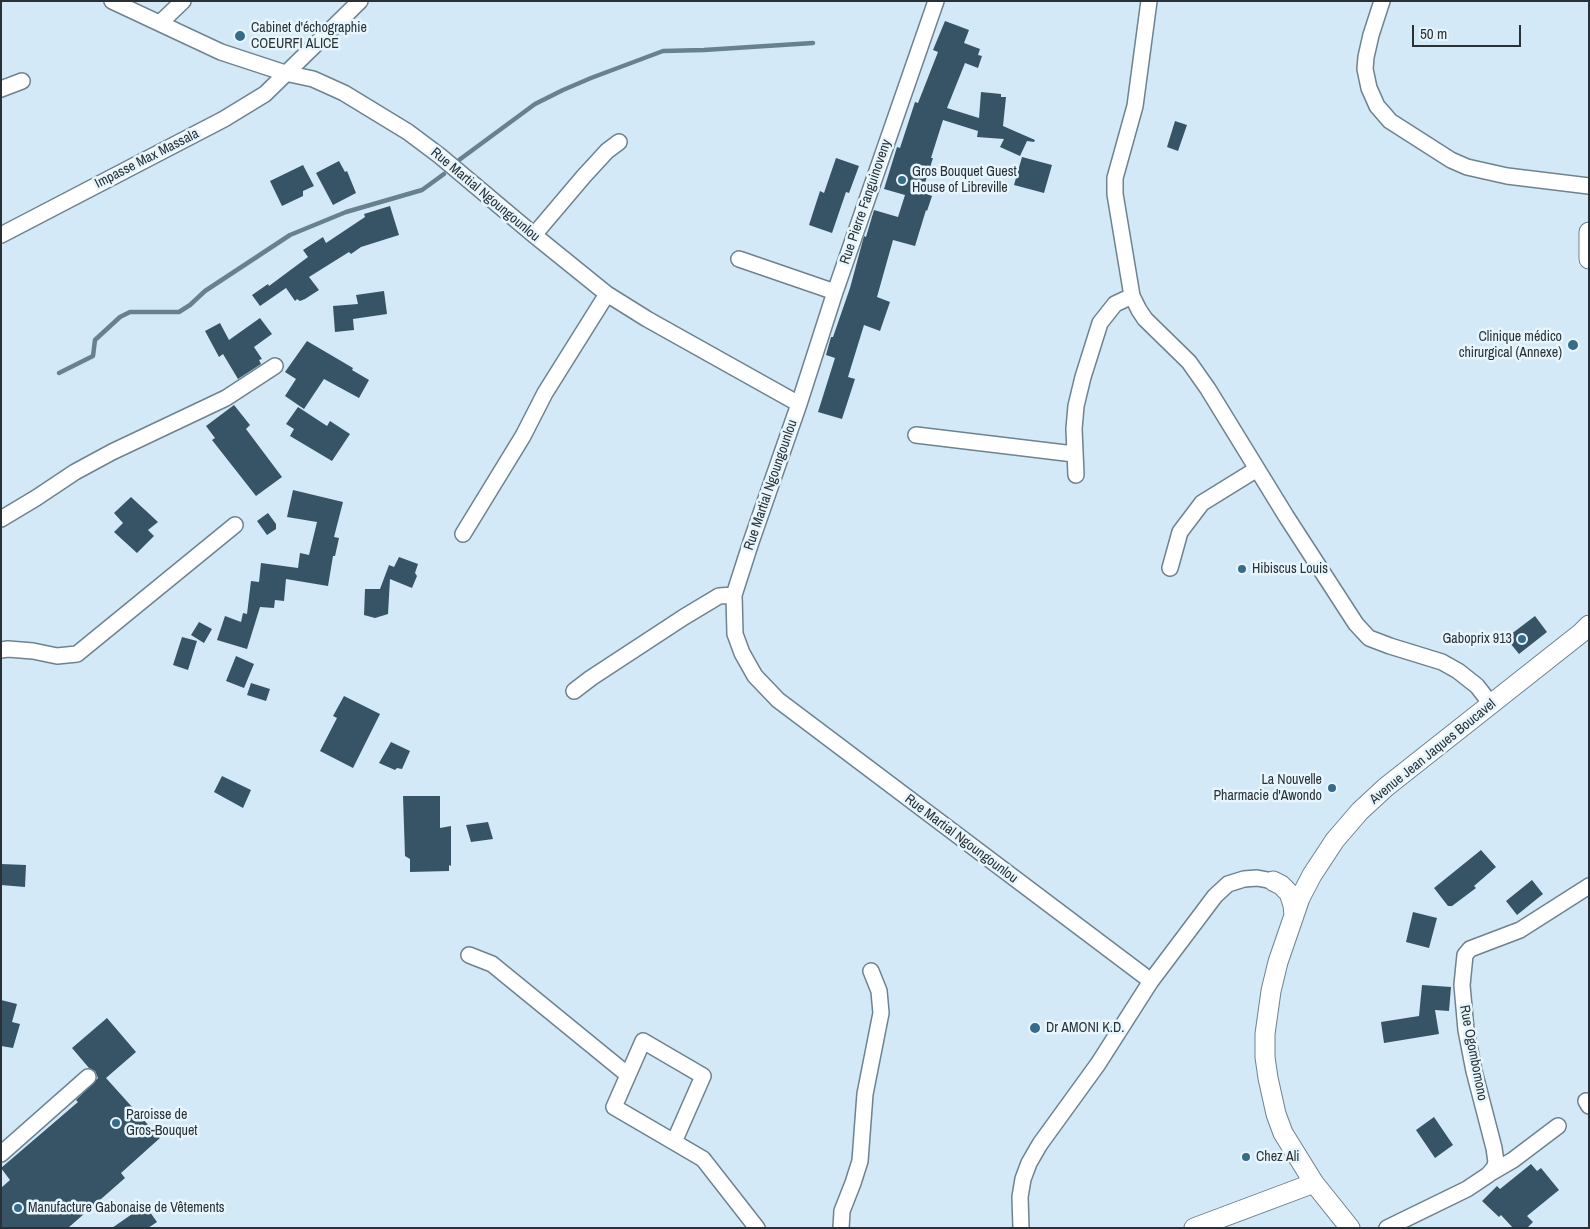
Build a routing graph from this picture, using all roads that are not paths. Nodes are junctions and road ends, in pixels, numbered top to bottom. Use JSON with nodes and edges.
{"nodes":[{"id":1,"x":112,"y":1,"type":"edge"},
{"id":2,"x":182,"y":1,"type":"edge"},
{"id":3,"x":360,"y":1,"type":"edge"},
{"id":4,"x":936,"y":1,"type":"edge"},
{"id":5,"x":1149,"y":1,"type":"edge"},
{"id":6,"x":1382,"y":1,"type":"edge"},
{"id":7,"x":160,"y":23,"type":"junction"},
{"id":8,"x":285,"y":73,"type":"junction"},
{"id":9,"x":22,"y":81,"type":"dead end"},
{"id":10,"x":1,"y":89,"type":"edge"},
{"id":11,"x":620,"y":142,"type":"dead end"},
{"id":12,"x":1589,"y":186,"type":"edge"},
{"id":13,"x":1589,"y":232,"type":"edge"},
{"id":14,"x":1,"y":234,"type":"edge"},
{"id":15,"x":534,"y":235,"type":"junction"},
{"id":16,"x":1589,"y":258,"type":"edge"},
{"id":17,"x":739,"y":259,"type":"dead end"},
{"id":18,"x":835,"y":292,"type":"junction"},
{"id":19,"x":607,"y":294,"type":"junction"},
{"id":20,"x":1132,"y":296,"type":"junction"},
{"id":21,"x":275,"y":366,"type":"dead end"},
{"id":22,"x":799,"y":404,"type":"junction"},
{"id":23,"x":916,"y":435,"type":"dead end"},
{"id":24,"x":1074,"y":454,"type":"junction"},
{"id":25,"x":1257,"y":470,"type":"junction"},
{"id":26,"x":1076,"y":475,"type":"dead end"},
{"id":27,"x":1,"y":519,"type":"edge"},
{"id":28,"x":235,"y":525,"type":"dead end"},
{"id":29,"x":463,"y":534,"type":"dead end"},
{"id":30,"x":1170,"y":568,"type":"dead end"},
{"id":31,"x":734,"y":595,"type":"junction"},
{"id":32,"x":1589,"y":625,"type":"edge"},
{"id":33,"x":1,"y":650,"type":"edge"},
{"id":34,"x":574,"y":691,"type":"dead end"},
{"id":35,"x":1491,"y":704,"type":"junction"},
{"id":36,"x":1312,"y":875,"type":"junction"},
{"id":37,"x":1273,"y":881,"type":"junction"},
{"id":38,"x":1589,"y":886,"type":"edge"},
{"id":39,"x":1294,"y":916,"type":"junction"},
{"id":40,"x":469,"y":955,"type":"dead end"},
{"id":41,"x":871,"y":971,"type":"dead end"},
{"id":42,"x":1151,"y":981,"type":"junction"},
{"id":43,"x":628,"y":1075,"type":"junction"},
{"id":44,"x":88,"y":1077,"type":"dead end"},
{"id":45,"x":1558,"y":1126,"type":"dead end"},
{"id":46,"x":674,"y":1142,"type":"junction"},
{"id":47,"x":1,"y":1154,"type":"edge"},
{"id":48,"x":1488,"y":1175,"type":"junction"},
{"id":49,"x":1314,"y":1183,"type":"junction"},
{"id":50,"x":757,"y":1228,"type":"edge"},
{"id":51,"x":841,"y":1228,"type":"edge"},
{"id":52,"x":1020,"y":1228,"type":"edge"},
{"id":53,"x":1194,"y":1228,"type":"edge"},
{"id":54,"x":1350,"y":1228,"type":"edge"},
{"id":55,"x":1387,"y":1228,"type":"edge"}],
"edges":[{"from":1,"to":7,"type":"street","name":"Rue Martial Ngoungounlou"},
{"from":2,"to":7,"type":"street"},
{"from":3,"to":8,"type":"street","name":"Impasse Max Massala"},
{"from":4,"to":18,"type":"street","name":"Rue Pierre Fanguinoveny"},
{"from":5,"to":20,"type":"street"},
{"from":6,"to":12,"type":"street"},
{"from":7,"to":8,"type":"street","name":"Rue Martial Ngoungounlou"},
{"from":8,"to":14,"type":"street","name":"Impasse Max Massala"},
{"from":8,"to":15,"type":"street","name":"Rue Martial Ngoungounlou"},
{"from":9,"to":10,"type":"street"},
{"from":11,"to":15,"type":"street"},
{"from":13,"to":16,"type":"main road"},
{"from":15,"to":19,"type":"street","name":"Rue Martial Ngoungounlou"},
{"from":17,"to":18,"type":"street"},
{"from":18,"to":22,"type":"street","name":"Rue Pierre Fanguinoveny"},
{"from":19,"to":22,"type":"street","name":"Rue Martial Ngoungounlou"},
{"from":19,"to":29,"type":"street"},
{"from":20,"to":24,"type":"street"},
{"from":20,"to":25,"type":"street"},
{"from":21,"to":27,"type":"street"},
{"from":22,"to":31,"type":"street","name":"Rue Martial Ngoungounlou"},
{"from":23,"to":24,"type":"street"},
{"from":24,"to":26,"type":"street"},
{"from":25,"to":30,"type":"street"},
{"from":25,"to":35,"type":"street"},
{"from":28,"to":33,"type":"street"},
{"from":31,"to":34,"type":"street"},
{"from":31,"to":42,"type":"street","name":"Rue Martial Ngoungounlou"},
{"from":32,"to":35,"type":"main road","name":"Avenue Jean Jaques Boucavel"},
{"from":35,"to":36,"type":"main road","name":"Avenue Jean Jaques Boucavel"},
{"from":36,"to":37,"type":"main road"},
{"from":36,"to":39,"type":"main road","name":"Avenue Jean Jaques Boucavel"},
{"from":37,"to":39,"type":"main road"},
{"from":37,"to":42,"type":"street"},
{"from":38,"to":48,"type":"street","name":"Rue Ogombomono"},
{"from":39,"to":49,"type":"main road","name":"Avenue Jean Jaques Boucavel"},
{"from":40,"to":43,"type":"street"},
{"from":41,"to":51,"type":"street"},
{"from":42,"to":52,"type":"street"},
{"from":43,"to":46,"type":"street"},
{"from":43,"to":46,"type":"street"},
{"from":44,"to":47,"type":"street"},
{"from":45,"to":48,"type":"street"},
{"from":46,"to":50,"type":"street"},
{"from":48,"to":55,"type":"street"},
{"from":49,"to":53,"type":"main road"},
{"from":49,"to":54,"type":"main road","name":"Avenue Jean Jaques Boucavel"}]}
